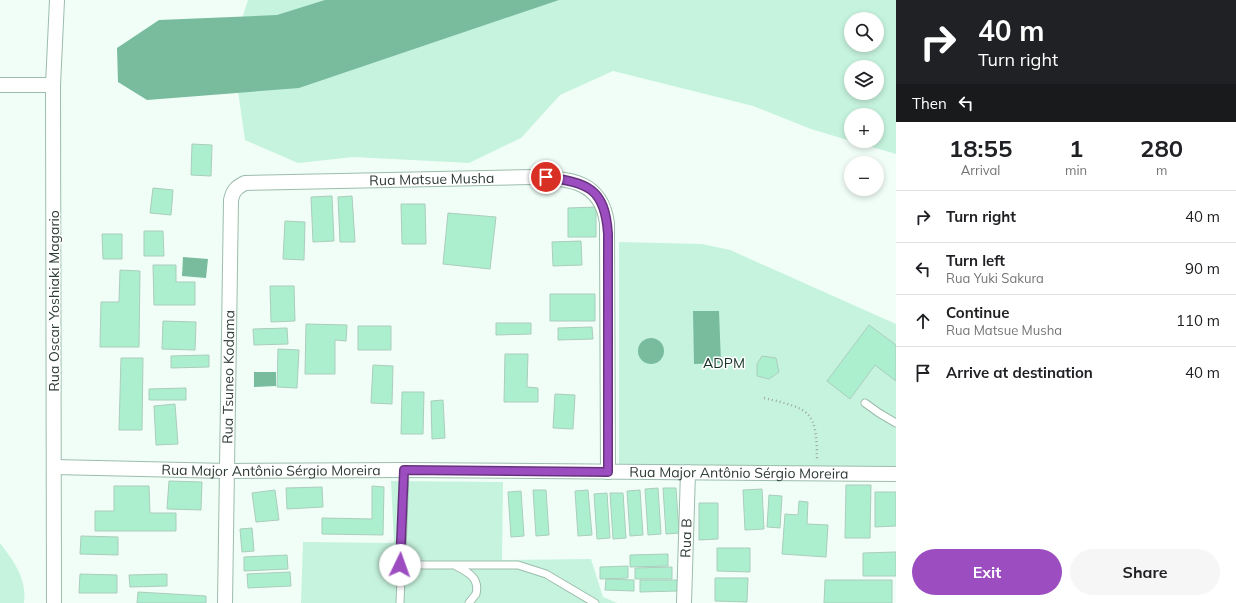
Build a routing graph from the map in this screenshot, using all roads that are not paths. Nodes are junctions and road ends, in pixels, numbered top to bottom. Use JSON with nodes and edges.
{"nodes":[{"id":1,"x":57,"y":0,"type":"edge"},
{"id":2,"x":0,"y":85,"type":"edge"},
{"id":3,"x":53,"y":85,"type":"junction"},
{"id":4,"x":231,"y":200,"type":"joint"},
{"id":5,"x":865,"y":403,"type":"dead end"},
{"id":6,"x":896,"y":423,"type":"edge"},
{"id":7,"x":54,"y":467,"type":"junction"},
{"id":8,"x":404,"y":470,"type":"junction"},
{"id":9,"x":228,"y":471,"type":"junction"},
{"id":10,"x":608,"y":472,"type":"junction"},
{"id":11,"x":688,"y":472,"type":"junction"},
{"id":12,"x":896,"y":474,"type":"edge"},
{"id":13,"x":400,"y":565,"type":"junction"},
{"id":14,"x":454,"y":565,"type":"junction"},
{"id":15,"x":54,"y":603,"type":"edge"},
{"id":16,"x":226,"y":603,"type":"edge"},
{"id":17,"x":400,"y":603,"type":"edge"},
{"id":18,"x":468,"y":603,"type":"edge"},
{"id":19,"x":594,"y":603,"type":"edge"},
{"id":20,"x":684,"y":603,"type":"edge"}],
"edges":[{"from":1,"to":3,"type":"street","name":"Rua Oscar Yoshiaki Magario"},
{"from":2,"to":3,"type":"street"},
{"from":3,"to":7,"type":"street","name":"Rua Oscar Yoshiaki Magario"},
{"from":4,"to":9,"type":"street","name":"Rua Tsuneo Kodama"},
{"from":4,"to":10,"type":"street","name":"Rua Matsue Musha"},
{"from":5,"to":6,"type":"lane"},
{"from":7,"to":9,"type":"street","name":"Rua Major Antônio Sérgio Moreira"},
{"from":7,"to":15,"type":"street","name":"Rua Oscar Yoshiaki Magario"},
{"from":8,"to":9,"type":"street","name":"Rua Major Antônio Sérgio Moreira"},
{"from":8,"to":10,"type":"street","name":"Rua Major Antônio Sérgio Moreira"},
{"from":8,"to":13,"type":"lane"},
{"from":9,"to":16,"type":"street","name":"Rua Tsuneo Kodama"},
{"from":10,"to":11,"type":"street","name":"Rua Major Antônio Sérgio Moreira"},
{"from":11,"to":12,"type":"street","name":"Rua Major Antônio Sérgio Moreira"},
{"from":11,"to":20,"type":"street","name":"Rua B"},
{"from":13,"to":14,"type":"lane"},
{"from":13,"to":17,"type":"lane"},
{"from":14,"to":18,"type":"lane"},
{"from":14,"to":19,"type":"lane"}]}
